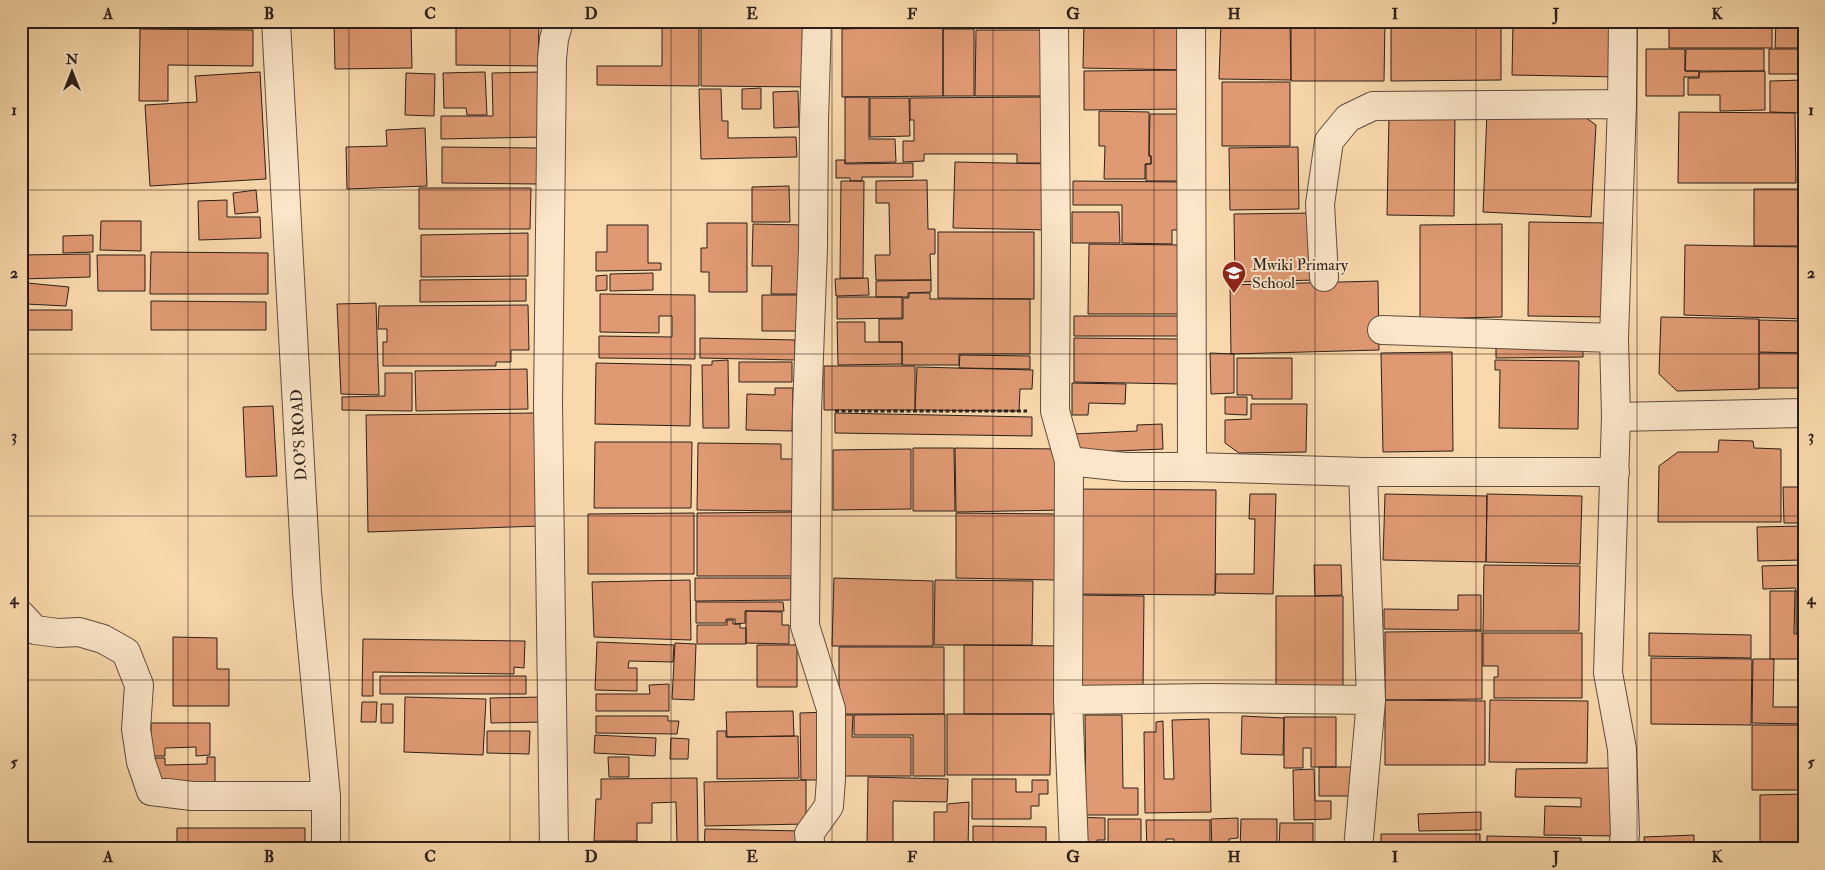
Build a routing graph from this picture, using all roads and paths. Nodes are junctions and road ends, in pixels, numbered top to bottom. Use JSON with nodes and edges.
{"nodes":[{"id":1,"x":276,"y":21,"type":"edge"},
{"id":2,"x":559,"y":21,"type":"edge"},
{"id":3,"x":818,"y":21,"type":"edge"},
{"id":4,"x":1054,"y":21,"type":"edge"},
{"id":5,"x":1191,"y":21,"type":"edge"},
{"id":6,"x":1623,"y":21,"type":"edge"},
{"id":7,"x":1622,"y":104,"type":"junction"},
{"id":8,"x":1324,"y":278,"type":"dead end"},
{"id":9,"x":1382,"y":330,"type":"dead end"},
{"id":10,"x":1614,"y":338,"type":"junction"},
{"id":11,"x":807,"y":411,"type":"junction"},
{"id":12,"x":1055,"y":411,"type":"junction"},
{"id":13,"x":1804,"y":413,"type":"edge"},
{"id":14,"x":1616,"y":417,"type":"junction"},
{"id":15,"x":1069,"y":461,"type":"junction"},
{"id":16,"x":1192,"y":467,"type":"junction"},
{"id":17,"x":1363,"y":472,"type":"junction"},
{"id":18,"x":1615,"y":472,"type":"junction"},
{"id":19,"x":21,"y":615,"type":"edge"},
{"id":20,"x":1068,"y":700,"type":"junction"},
{"id":21,"x":1371,"y":700,"type":"junction"},
{"id":22,"x":326,"y":796,"type":"junction"},
{"id":23,"x":326,"y":849,"type":"edge"},
{"id":24,"x":554,"y":849,"type":"edge"},
{"id":25,"x":811,"y":849,"type":"edge"},
{"id":26,"x":1074,"y":849,"type":"edge"},
{"id":27,"x":1358,"y":849,"type":"edge"},
{"id":28,"x":1623,"y":849,"type":"edge"}],
"edges":[{"from":1,"to":22,"type":"street","name":"D.O'S ROAD"},
{"from":2,"to":24,"type":"street"},
{"from":3,"to":11,"type":"street"},
{"from":4,"to":12,"type":"street"},
{"from":5,"to":16,"type":"street"},
{"from":6,"to":7,"type":"street"},
{"from":7,"to":8,"type":"street"},
{"from":7,"to":10,"type":"street"},
{"from":9,"to":10,"type":"street"},
{"from":10,"to":14,"type":"street"},
{"from":11,"to":12,"type":"path"},
{"from":11,"to":25,"type":"street"},
{"from":12,"to":15,"type":"street"},
{"from":13,"to":14,"type":"street"},
{"from":14,"to":18,"type":"street"},
{"from":15,"to":16,"type":"street"},
{"from":15,"to":20,"type":"street"},
{"from":16,"to":17,"type":"street"},
{"from":17,"to":18,"type":"street"},
{"from":17,"to":21,"type":"street"},
{"from":18,"to":28,"type":"street"},
{"from":19,"to":22,"type":"street"},
{"from":20,"to":21,"type":"street"},
{"from":20,"to":26,"type":"street"},
{"from":21,"to":27,"type":"street"},
{"from":22,"to":23,"type":"street","name":"D.O'S ROAD"}]}
